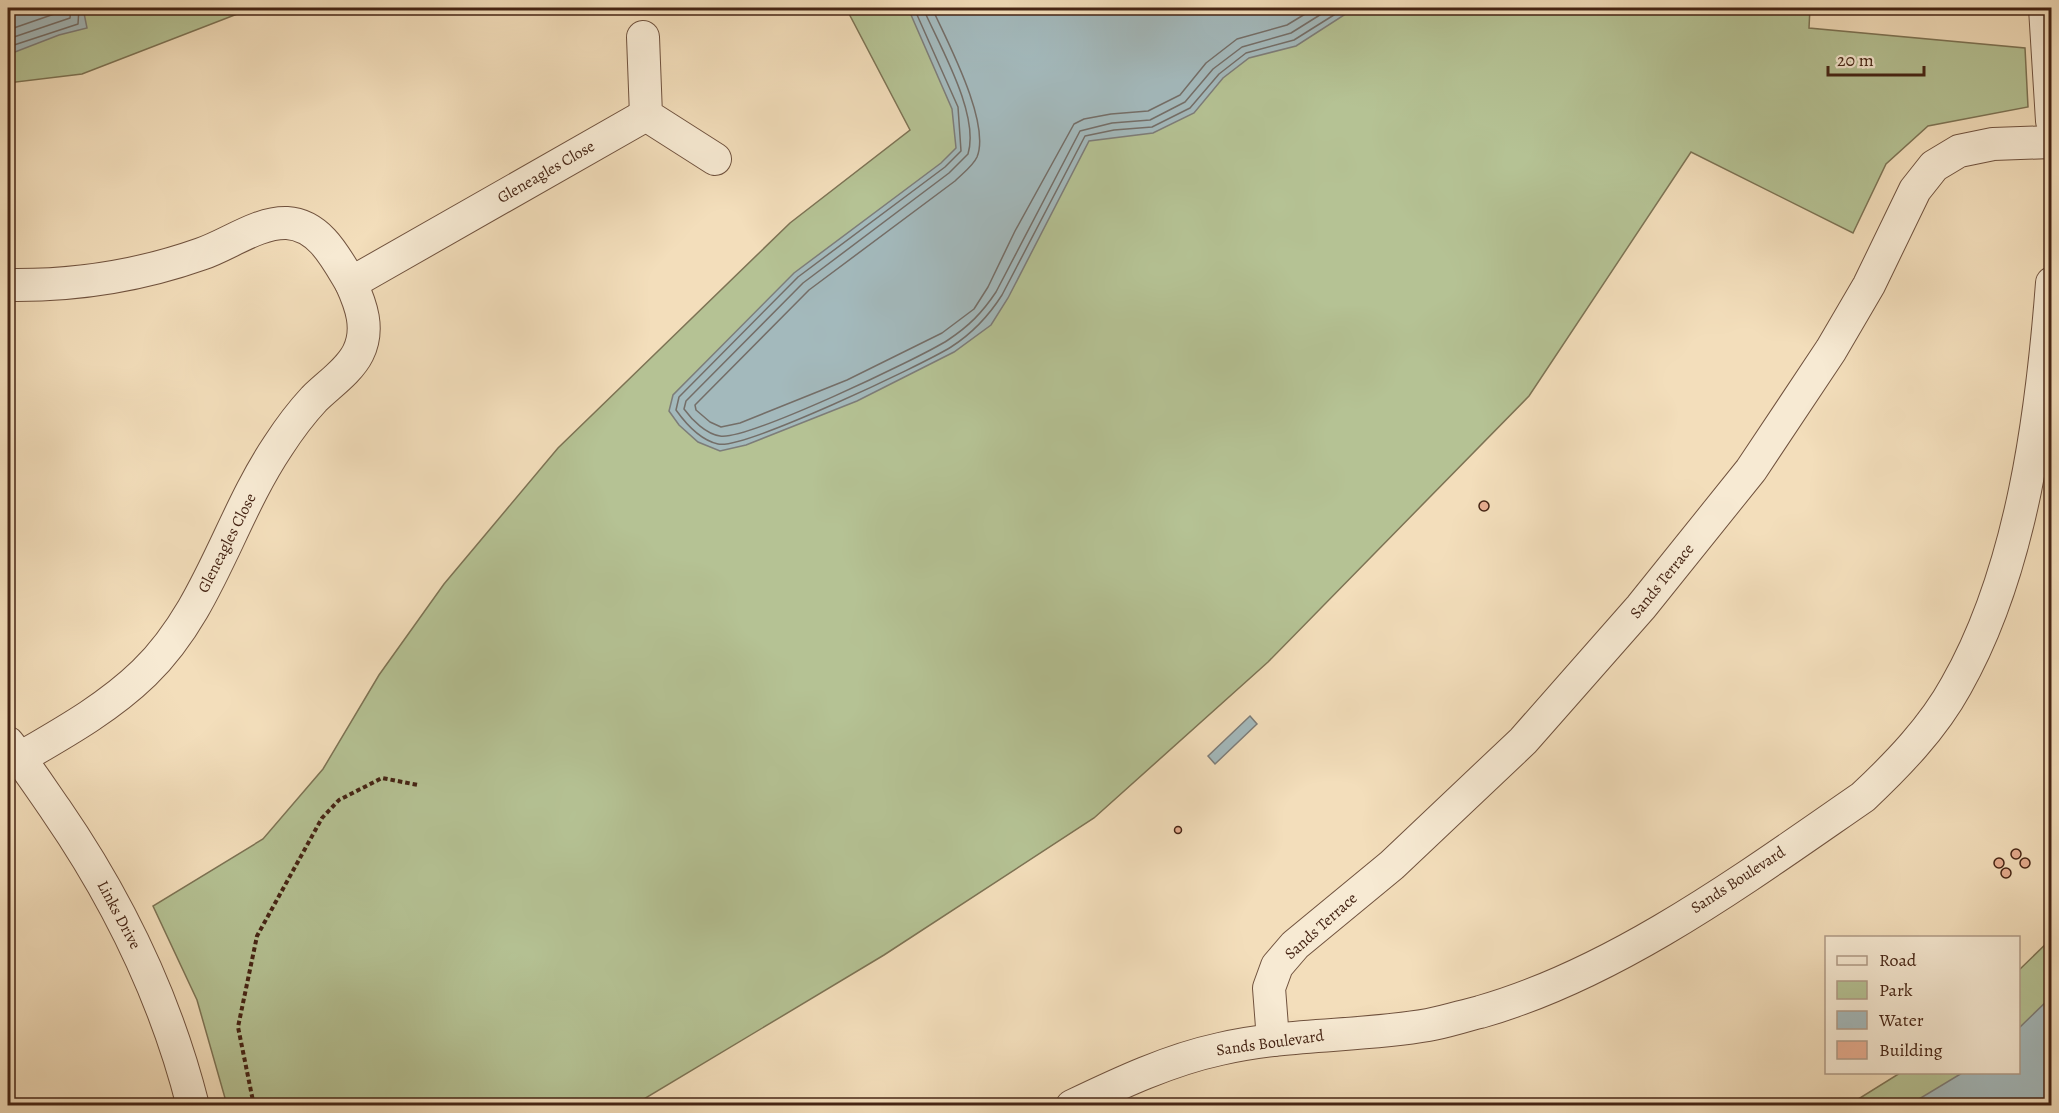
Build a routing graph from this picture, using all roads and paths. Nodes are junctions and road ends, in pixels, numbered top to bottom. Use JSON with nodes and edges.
{"nodes":[{"id":1,"x":1587,"y":8,"type":"edge"},
{"id":2,"x":2045,"y":8,"type":"edge"},
{"id":3,"x":1582,"y":13,"type":"dead end"},
{"id":4,"x":643,"y":37,"type":"dead end"},
{"id":5,"x":646,"y":115,"type":"junction"},
{"id":6,"x":2052,"y":121,"type":"edge"},
{"id":7,"x":2052,"y":142,"type":"edge"},
{"id":8,"x":715,"y":159,"type":"dead end"},
{"id":9,"x":351,"y":283,"type":"junction"},
{"id":10,"x":2052,"y":283,"type":"edge"},
{"id":11,"x":8,"y":285,"type":"edge"},
{"id":12,"x":14,"y":751,"type":"edge"},
{"id":13,"x":418,"y":784,"type":"dead end"},
{"id":14,"x":1272,"y":1040,"type":"junction"},
{"id":15,"x":193,"y":1106,"type":"edge"},
{"id":16,"x":254,"y":1106,"type":"edge"},
{"id":17,"x":1072,"y":1106,"type":"edge"}],
"edges":[{"from":1,"to":3,"type":"path"},
{"from":2,"to":6,"type":"street"},
{"from":4,"to":5,"type":"street"},
{"from":5,"to":8,"type":"street"},
{"from":5,"to":9,"type":"street","name":"Gleneagles Close"},
{"from":7,"to":14,"type":"street","name":"Sands Terrace"},
{"from":9,"to":11,"type":"street","name":"Gleneagles Close"},
{"from":9,"to":12,"type":"street","name":"Gleneagles Close"},
{"from":10,"to":14,"type":"street","name":"Sands Boulevard"},
{"from":12,"to":15,"type":"street","name":"Links Drive"},
{"from":13,"to":16,"type":"path"},
{"from":14,"to":17,"type":"street","name":"Sands Boulevard"}]}
